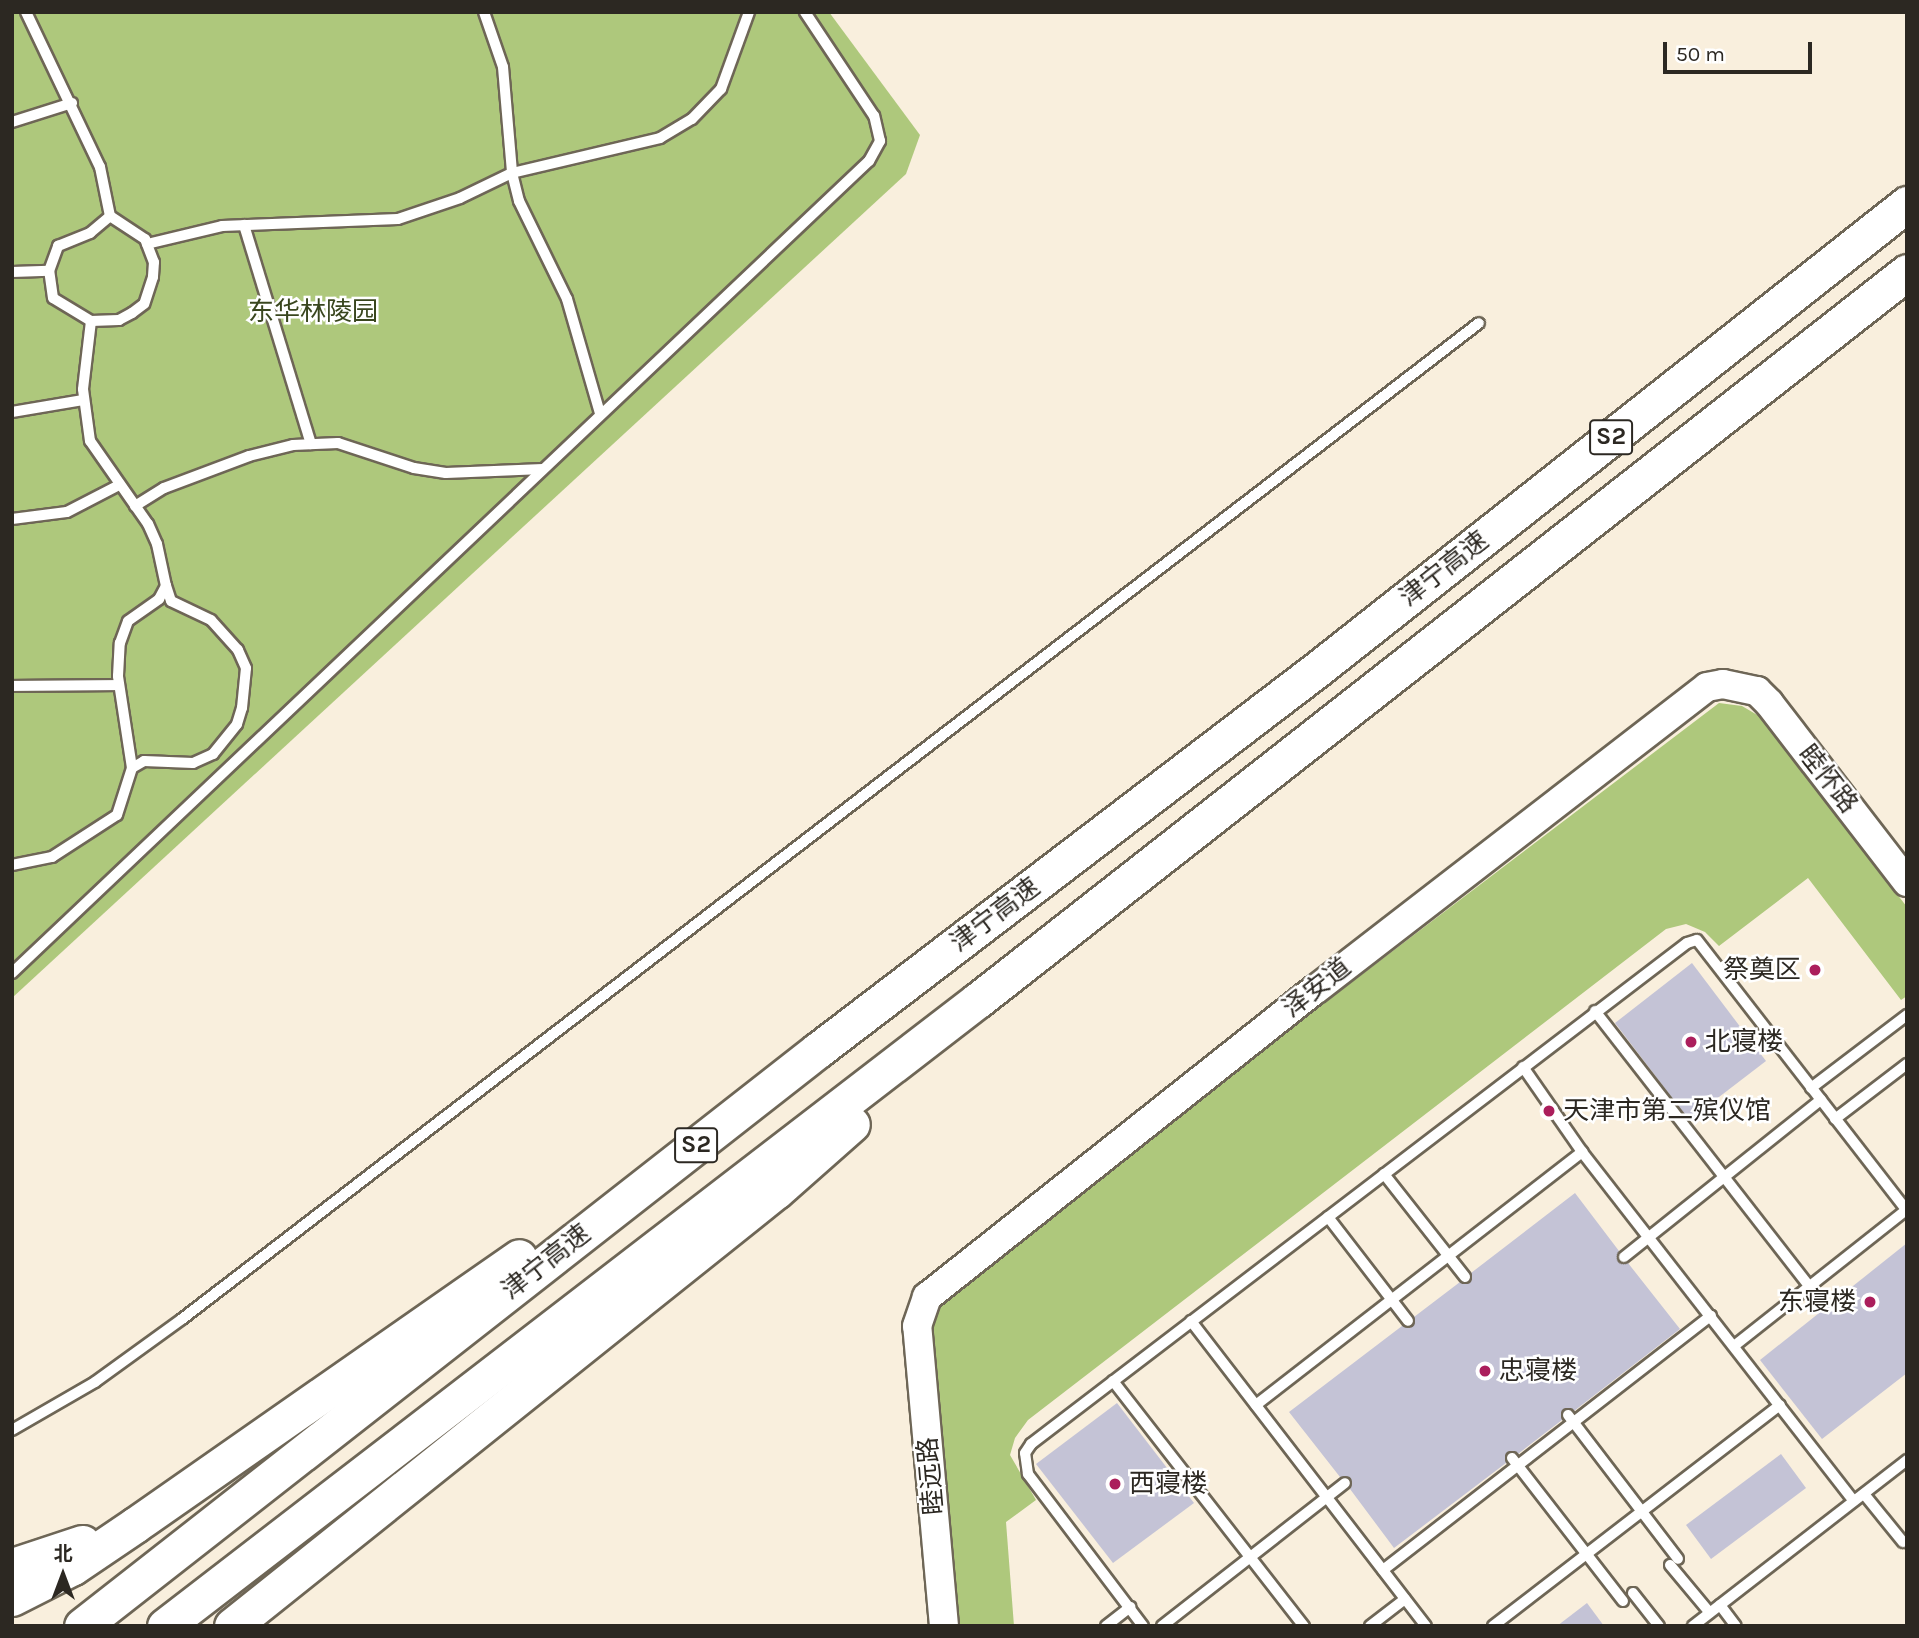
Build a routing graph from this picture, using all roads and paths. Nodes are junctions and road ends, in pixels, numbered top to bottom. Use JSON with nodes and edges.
{"nodes":[{"id":1,"x":26,"y":12,"type":"edge"},
{"id":2,"x":484,"y":12,"type":"edge"},
{"id":3,"x":749,"y":12,"type":"edge"},
{"id":4,"x":805,"y":12,"type":"edge"},
{"id":5,"x":72,"y":103,"type":"junction"},
{"id":6,"x":12,"y":122,"type":"edge"},
{"id":7,"x":512,"y":173,"type":"junction"},
{"id":8,"x":1907,"y":204,"type":"edge"},
{"id":9,"x":110,"y":216,"type":"junction"},
{"id":10,"x":244,"y":225,"type":"junction"},
{"id":11,"x":147,"y":244,"type":"junction"},
{"id":12,"x":49,"y":271,"type":"junction"},
{"id":13,"x":12,"y":272,"type":"edge"},
{"id":14,"x":1907,"y":272,"type":"edge"},
{"id":15,"x":90,"y":321,"type":"junction"},
{"id":16,"x":1479,"y":323,"type":"dead end"},
{"id":17,"x":83,"y":400,"type":"junction"},
{"id":18,"x":12,"y":412,"type":"edge"},
{"id":19,"x":600,"y":413,"type":"junction"},
{"id":20,"x":311,"y":444,"type":"junction"},
{"id":21,"x":542,"y":469,"type":"junction"},
{"id":22,"x":119,"y":485,"type":"junction"},
{"id":23,"x":135,"y":506,"type":"junction"},
{"id":24,"x":12,"y":519,"type":"edge"},
{"id":25,"x":166,"y":586,"type":"junction"},
{"id":26,"x":159,"y":599,"type":"junction"},
{"id":27,"x":171,"y":601,"type":"junction"},
{"id":28,"x":119,"y":685,"type":"junction"},
{"id":29,"x":1742,"y":685,"type":"joint"},
{"id":30,"x":12,"y":686,"type":"edge"},
{"id":31,"x":131,"y":751,"type":"junction"},
{"id":32,"x":144,"y":761,"type":"junction"},
{"id":33,"x":132,"y":768,"type":"junction"},
{"id":34,"x":12,"y":865,"type":"edge"},
{"id":35,"x":1907,"y":882,"type":"edge"},
{"id":36,"x":12,"y":973,"type":"edge"},
{"id":37,"x":978,"y":1000,"type":"junction"},
{"id":38,"x":1595,"y":1010,"type":"junction"},
{"id":39,"x":1907,"y":1015,"type":"edge"},
{"id":40,"x":818,"y":1050,"type":"junction"},
{"id":41,"x":1907,"y":1064,"type":"edge"},
{"id":42,"x":1523,"y":1067,"type":"junction"},
{"id":43,"x":1811,"y":1088,"type":"junction"},
{"id":44,"x":1821,"y":1100,"type":"junction"},
{"id":45,"x":1835,"y":1119,"type":"junction"},
{"id":46,"x":1582,"y":1152,"type":"junction"},
{"id":47,"x":1384,"y":1174,"type":"junction"},
{"id":48,"x":1725,"y":1177,"type":"junction"},
{"id":49,"x":1906,"y":1210,"type":"edge"},
{"id":50,"x":1328,"y":1217,"type":"junction"},
{"id":51,"x":1648,"y":1238,"type":"junction"},
{"id":52,"x":1448,"y":1256,"type":"junction"},
{"id":53,"x":1624,"y":1257,"type":"dead end"},
{"id":54,"x":1465,"y":1278,"type":"dead end"},
{"id":55,"x":1808,"y":1285,"type":"junction"},
{"id":56,"x":1392,"y":1300,"type":"junction"},
{"id":57,"x":1711,"y":1316,"type":"junction"},
{"id":58,"x":1191,"y":1321,"type":"junction"},
{"id":59,"x":1408,"y":1321,"type":"dead end"},
{"id":60,"x":917,"y":1326,"type":"joint"},
{"id":61,"x":1734,"y":1346,"type":"junction"},
{"id":62,"x":1113,"y":1381,"type":"junction"},
{"id":63,"x":1256,"y":1405,"type":"junction"},
{"id":64,"x":1780,"y":1405,"type":"junction"},
{"id":65,"x":1571,"y":1420,"type":"junction"},
{"id":66,"x":12,"y":1430,"type":"edge"},
{"id":67,"x":1907,"y":1460,"type":"edge"},
{"id":68,"x":1515,"y":1463,"type":"junction"},
{"id":69,"x":1345,"y":1483,"type":"dead end"},
{"id":70,"x":1864,"y":1494,"type":"junction"},
{"id":71,"x":1327,"y":1497,"type":"junction"},
{"id":72,"x":1854,"y":1501,"type":"junction"},
{"id":73,"x":1642,"y":1511,"type":"junction"},
{"id":74,"x":135,"y":1525,"type":"junction"},
{"id":75,"x":1903,"y":1538,"type":"edge"},
{"id":76,"x":1587,"y":1553,"type":"junction"},
{"id":77,"x":1250,"y":1555,"type":"junction"},
{"id":78,"x":12,"y":1566,"type":"edge"},
{"id":79,"x":1383,"y":1570,"type":"junction"},
{"id":80,"x":1633,"y":1593,"type":"dead end"},
{"id":81,"x":12,"y":1598,"type":"edge"},
{"id":82,"x":1405,"y":1599,"type":"junction"},
{"id":83,"x":1623,"y":1601,"type":"dead end"},
{"id":84,"x":1720,"y":1605,"type":"junction"},
{"id":85,"x":1130,"y":1608,"type":"junction"},
{"id":86,"x":1710,"y":1613,"type":"junction"},
{"id":87,"x":82,"y":1626,"type":"edge"},
{"id":88,"x":165,"y":1626,"type":"edge"},
{"id":89,"x":232,"y":1626,"type":"edge"},
{"id":90,"x":944,"y":1626,"type":"edge"},
{"id":91,"x":1106,"y":1626,"type":"edge"},
{"id":92,"x":1143,"y":1626,"type":"edge"},
{"id":93,"x":1162,"y":1626,"type":"edge"},
{"id":94,"x":1304,"y":1626,"type":"edge"},
{"id":95,"x":1370,"y":1626,"type":"edge"},
{"id":96,"x":1426,"y":1626,"type":"edge"},
{"id":97,"x":1493,"y":1626,"type":"edge"},
{"id":98,"x":1658,"y":1626,"type":"edge"},
{"id":99,"x":1693,"y":1626,"type":"edge"},
{"id":100,"x":1736,"y":1626,"type":"edge"}],
"edges":[{"from":1,"to":5,"type":"lane"},
{"from":2,"to":7,"type":"lane"},
{"from":3,"to":7,"type":"lane"},
{"from":4,"to":19,"type":"lane"},
{"from":5,"to":6,"type":"lane"},
{"from":5,"to":9,"type":"lane"},
{"from":7,"to":10,"type":"lane"},
{"from":7,"to":19,"type":"lane"},
{"from":8,"to":40,"type":"highway","name":"津宁高速","number":"S2"},
{"from":9,"to":11,"type":"lane"},
{"from":9,"to":12,"type":"lane"},
{"from":10,"to":11,"type":"lane"},
{"from":10,"to":20,"type":"lane"},
{"from":11,"to":15,"type":"lane"},
{"from":12,"to":13,"type":"lane"},
{"from":12,"to":15,"type":"lane"},
{"from":14,"to":37,"type":"highway","name":"津宁高速","number":"S2"},
{"from":15,"to":17,"type":"lane"},
{"from":16,"to":66,"type":"lane"},
{"from":17,"to":18,"type":"lane"},
{"from":17,"to":22,"type":"lane"},
{"from":19,"to":21,"type":"lane"},
{"from":20,"to":21,"type":"lane"},
{"from":20,"to":23,"type":"lane"},
{"from":21,"to":36,"type":"lane"},
{"from":22,"to":23,"type":"lane"},
{"from":22,"to":24,"type":"lane"},
{"from":23,"to":25,"type":"lane"},
{"from":25,"to":26,"type":"lane"},
{"from":25,"to":27,"type":"lane"},
{"from":26,"to":27,"type":"lane"},
{"from":26,"to":28,"type":"lane"},
{"from":27,"to":32,"type":"lane"},
{"from":28,"to":30,"type":"lane"},
{"from":28,"to":31,"type":"lane"},
{"from":29,"to":35,"type":"street","name":"睦怀路"},
{"from":29,"to":60,"type":"street","name":"泽安道"},
{"from":31,"to":32,"type":"lane"},
{"from":31,"to":33,"type":"lane"},
{"from":32,"to":33,"type":"lane"},
{"from":33,"to":34,"type":"lane"},
{"from":37,"to":88,"type":"highway","name":"津宁高速","number":"S2"},
{"from":37,"to":89,"type":"highway"},
{"from":38,"to":42,"type":"lane"},
{"from":38,"to":43,"type":"lane"},
{"from":38,"to":48,"type":"lane"},
{"from":39,"to":43,"type":"lane"},
{"from":40,"to":74,"type":"highway"},
{"from":40,"to":87,"type":"highway","name":"津宁高速","number":"S2"},
{"from":41,"to":45,"type":"lane"},
{"from":42,"to":46,"type":"lane"},
{"from":42,"to":47,"type":"lane"},
{"from":43,"to":44,"type":"lane"},
{"from":44,"to":45,"type":"lane"},
{"from":44,"to":48,"type":"lane"},
{"from":45,"to":49,"type":"lane"},
{"from":46,"to":51,"type":"lane"},
{"from":46,"to":52,"type":"lane"},
{"from":47,"to":50,"type":"lane"},
{"from":47,"to":52,"type":"lane"},
{"from":48,"to":51,"type":"lane"},
{"from":48,"to":55,"type":"lane"},
{"from":49,"to":55,"type":"lane"},
{"from":50,"to":56,"type":"lane"},
{"from":50,"to":58,"type":"lane"},
{"from":51,"to":53,"type":"lane"},
{"from":51,"to":57,"type":"lane"},
{"from":52,"to":54,"type":"lane"},
{"from":52,"to":56,"type":"lane"},
{"from":55,"to":61,"type":"lane"},
{"from":56,"to":59,"type":"lane"},
{"from":56,"to":63,"type":"lane"},
{"from":57,"to":61,"type":"lane"},
{"from":57,"to":65,"type":"lane"},
{"from":58,"to":62,"type":"lane"},
{"from":58,"to":63,"type":"lane"},
{"from":60,"to":90,"type":"street","name":"睦远路"},
{"from":61,"to":64,"type":"lane"},
{"from":62,"to":77,"type":"lane"},
{"from":62,"to":85,"type":"lane"},
{"from":63,"to":71,"type":"lane"},
{"from":64,"to":72,"type":"lane"},
{"from":64,"to":73,"type":"lane"},
{"from":65,"to":68,"type":"lane"},
{"from":65,"to":73,"type":"lane"},
{"from":67,"to":70,"type":"lane"},
{"from":68,"to":76,"type":"lane"},
{"from":68,"to":79,"type":"lane"},
{"from":69,"to":71,"type":"lane"},
{"from":70,"to":72,"type":"lane"},
{"from":70,"to":75,"type":"lane"},
{"from":71,"to":77,"type":"lane"},
{"from":71,"to":79,"type":"lane"},
{"from":72,"to":84,"type":"lane"},
{"from":73,"to":76,"type":"lane"},
{"from":73,"to":86,"type":"lane"},
{"from":74,"to":78,"type":"highway"},
{"from":74,"to":81,"type":"highway"},
{"from":76,"to":83,"type":"lane"},
{"from":76,"to":97,"type":"lane"},
{"from":77,"to":93,"type":"lane"},
{"from":77,"to":94,"type":"lane"},
{"from":79,"to":82,"type":"lane"},
{"from":80,"to":98,"type":"lane"},
{"from":82,"to":95,"type":"lane"},
{"from":82,"to":96,"type":"lane"},
{"from":84,"to":86,"type":"lane"},
{"from":84,"to":100,"type":"lane"},
{"from":85,"to":91,"type":"lane"},
{"from":85,"to":92,"type":"lane"},
{"from":86,"to":99,"type":"lane"}]}
